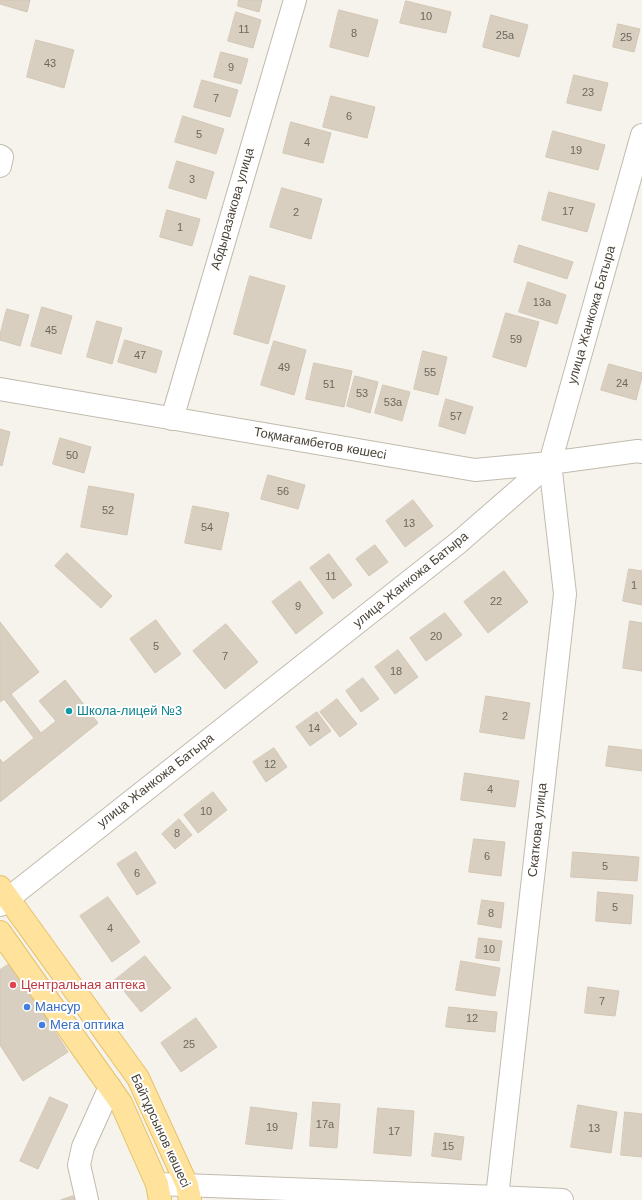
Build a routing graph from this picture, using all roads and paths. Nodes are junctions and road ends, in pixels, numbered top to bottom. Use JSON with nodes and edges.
{"nodes":[{"id":1,"x":295,"y":0,"type":"edge"},
{"id":2,"x":642,"y":135,"type":"edge"},
{"id":3,"x":0,"y":156,"type":"edge"},
{"id":4,"x":0,"y":166,"type":"edge"},
{"id":5,"x":0,"y":389,"type":"edge"},
{"id":6,"x":172,"y":418,"type":"junction"},
{"id":7,"x":642,"y":452,"type":"edge"},
{"id":8,"x":550,"y":463,"type":"junction"},
{"id":9,"x":3,"y":897,"type":"edge"},
{"id":10,"x":0,"y":932,"type":"edge"},
{"id":11,"x":110,"y":1087,"type":"junction"},
{"id":12,"x":158,"y":1192,"type":"edge"},
{"id":13,"x":188,"y":1193,"type":"edge"},
{"id":14,"x":497,"y":1196,"type":"junction"},
{"id":15,"x":87,"y":1200,"type":"edge"},
{"id":16,"x":562,"y":1200,"type":"edge"}],
"edges":[{"from":1,"to":6,"type":"street","name":"Абдыразакова улица"},
{"from":2,"to":8,"type":"street","name":"улица Жанкожа Батыра"},
{"from":3,"to":4,"type":"street"},
{"from":5,"to":6,"type":"street","name":"Тоқмағамбетов көшесі"},
{"from":6,"to":8,"type":"street","name":"Тоқмағамбетов көшесі"},
{"from":7,"to":8,"type":"street","name":"Тоқмағамбетов көшесі"},
{"from":8,"to":9,"type":"street","name":"улица Жанкожа Батыра"},
{"from":8,"to":14,"type":"street","name":"Скаткова улица"},
{"from":9,"to":13,"type":"main road","name":"Байтұрсынов көшесі"},
{"from":10,"to":11,"type":"main road","name":"Байтұрсынов көшесі"},
{"from":11,"to":12,"type":"main road","name":"Байтұрсынов көшесі"},
{"from":11,"to":15,"type":"street"},
{"from":12,"to":13,"type":"street"},
{"from":13,"to":14,"type":"street"},
{"from":14,"to":16,"type":"street"}]}
